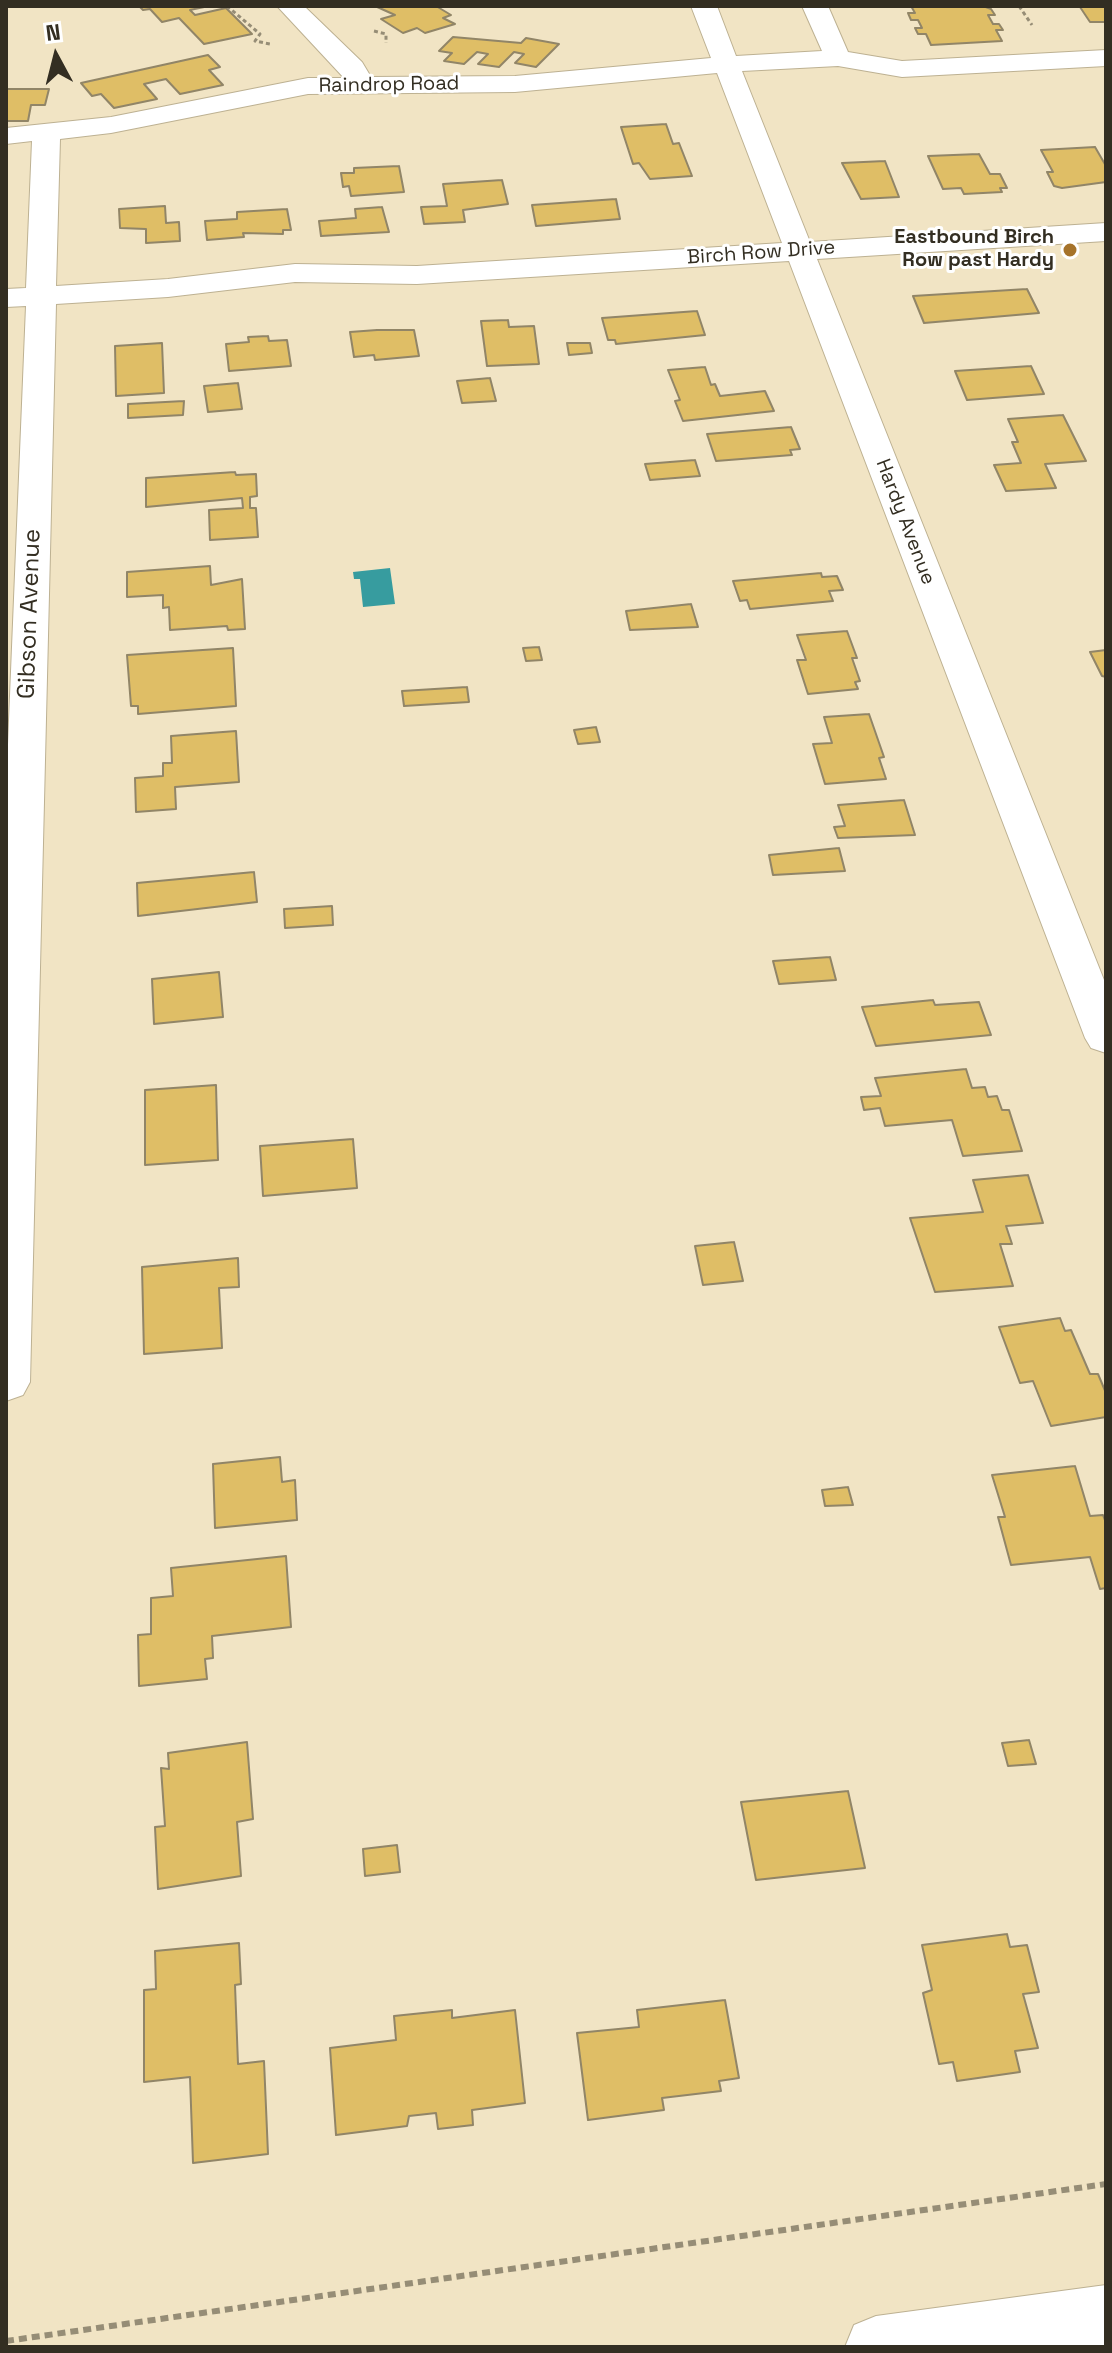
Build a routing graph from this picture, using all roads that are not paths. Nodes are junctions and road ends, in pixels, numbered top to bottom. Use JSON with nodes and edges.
{"nodes":[{"id":1,"x":290,"y":6,"type":"edge"},
{"id":2,"x":704,"y":6,"type":"edge"},
{"id":3,"x":815,"y":6,"type":"edge"},
{"id":4,"x":838,"y":58,"type":"junction"},
{"id":5,"x":1106,"y":58,"type":"edge"},
{"id":6,"x":727,"y":64,"type":"junction"},
{"id":7,"x":360,"y":83,"type":"junction"},
{"id":8,"x":46,"y":135,"type":"junction"},
{"id":9,"x":6,"y":136,"type":"edge"},
{"id":10,"x":1106,"y":232,"type":"edge"},
{"id":11,"x":800,"y":251,"type":"junction"},
{"id":12,"x":23,"y":297,"type":"edge"},
{"id":13,"x":1106,"y":1038,"type":"edge"},
{"id":14,"x":6,"y":1382,"type":"edge"},
{"id":15,"x":1106,"y":2316,"type":"edge"},
{"id":16,"x":1043,"y":2336,"type":"edge"},
{"id":17,"x":876,"y":2347,"type":"edge"}],
"edges":[{"from":1,"to":7,"type":"street"},
{"from":2,"to":6,"type":"street","name":"Hardy Avenue"},
{"from":3,"to":4,"type":"street"},
{"from":4,"to":5,"type":"street","name":"Raindrop Road"},
{"from":4,"to":6,"type":"street","name":"Raindrop Road"},
{"from":6,"to":7,"type":"street","name":"Raindrop Road"},
{"from":6,"to":11,"type":"street","name":"Hardy Avenue"},
{"from":7,"to":8,"type":"street","name":"Raindrop Road"},
{"from":8,"to":9,"type":"street","name":"Raindrop Road"},
{"from":8,"to":12,"type":"street","name":"Gibson Avenue"},
{"from":10,"to":11,"type":"street","name":"Birch Row Drive"},
{"from":11,"to":12,"type":"street","name":"Birch Row Drive"},
{"from":11,"to":13,"type":"street","name":"Hardy Avenue"},
{"from":12,"to":14,"type":"street","name":"Gibson Avenue"},
{"from":15,"to":16,"type":"street"},
{"from":16,"to":17,"type":"street"}]}
